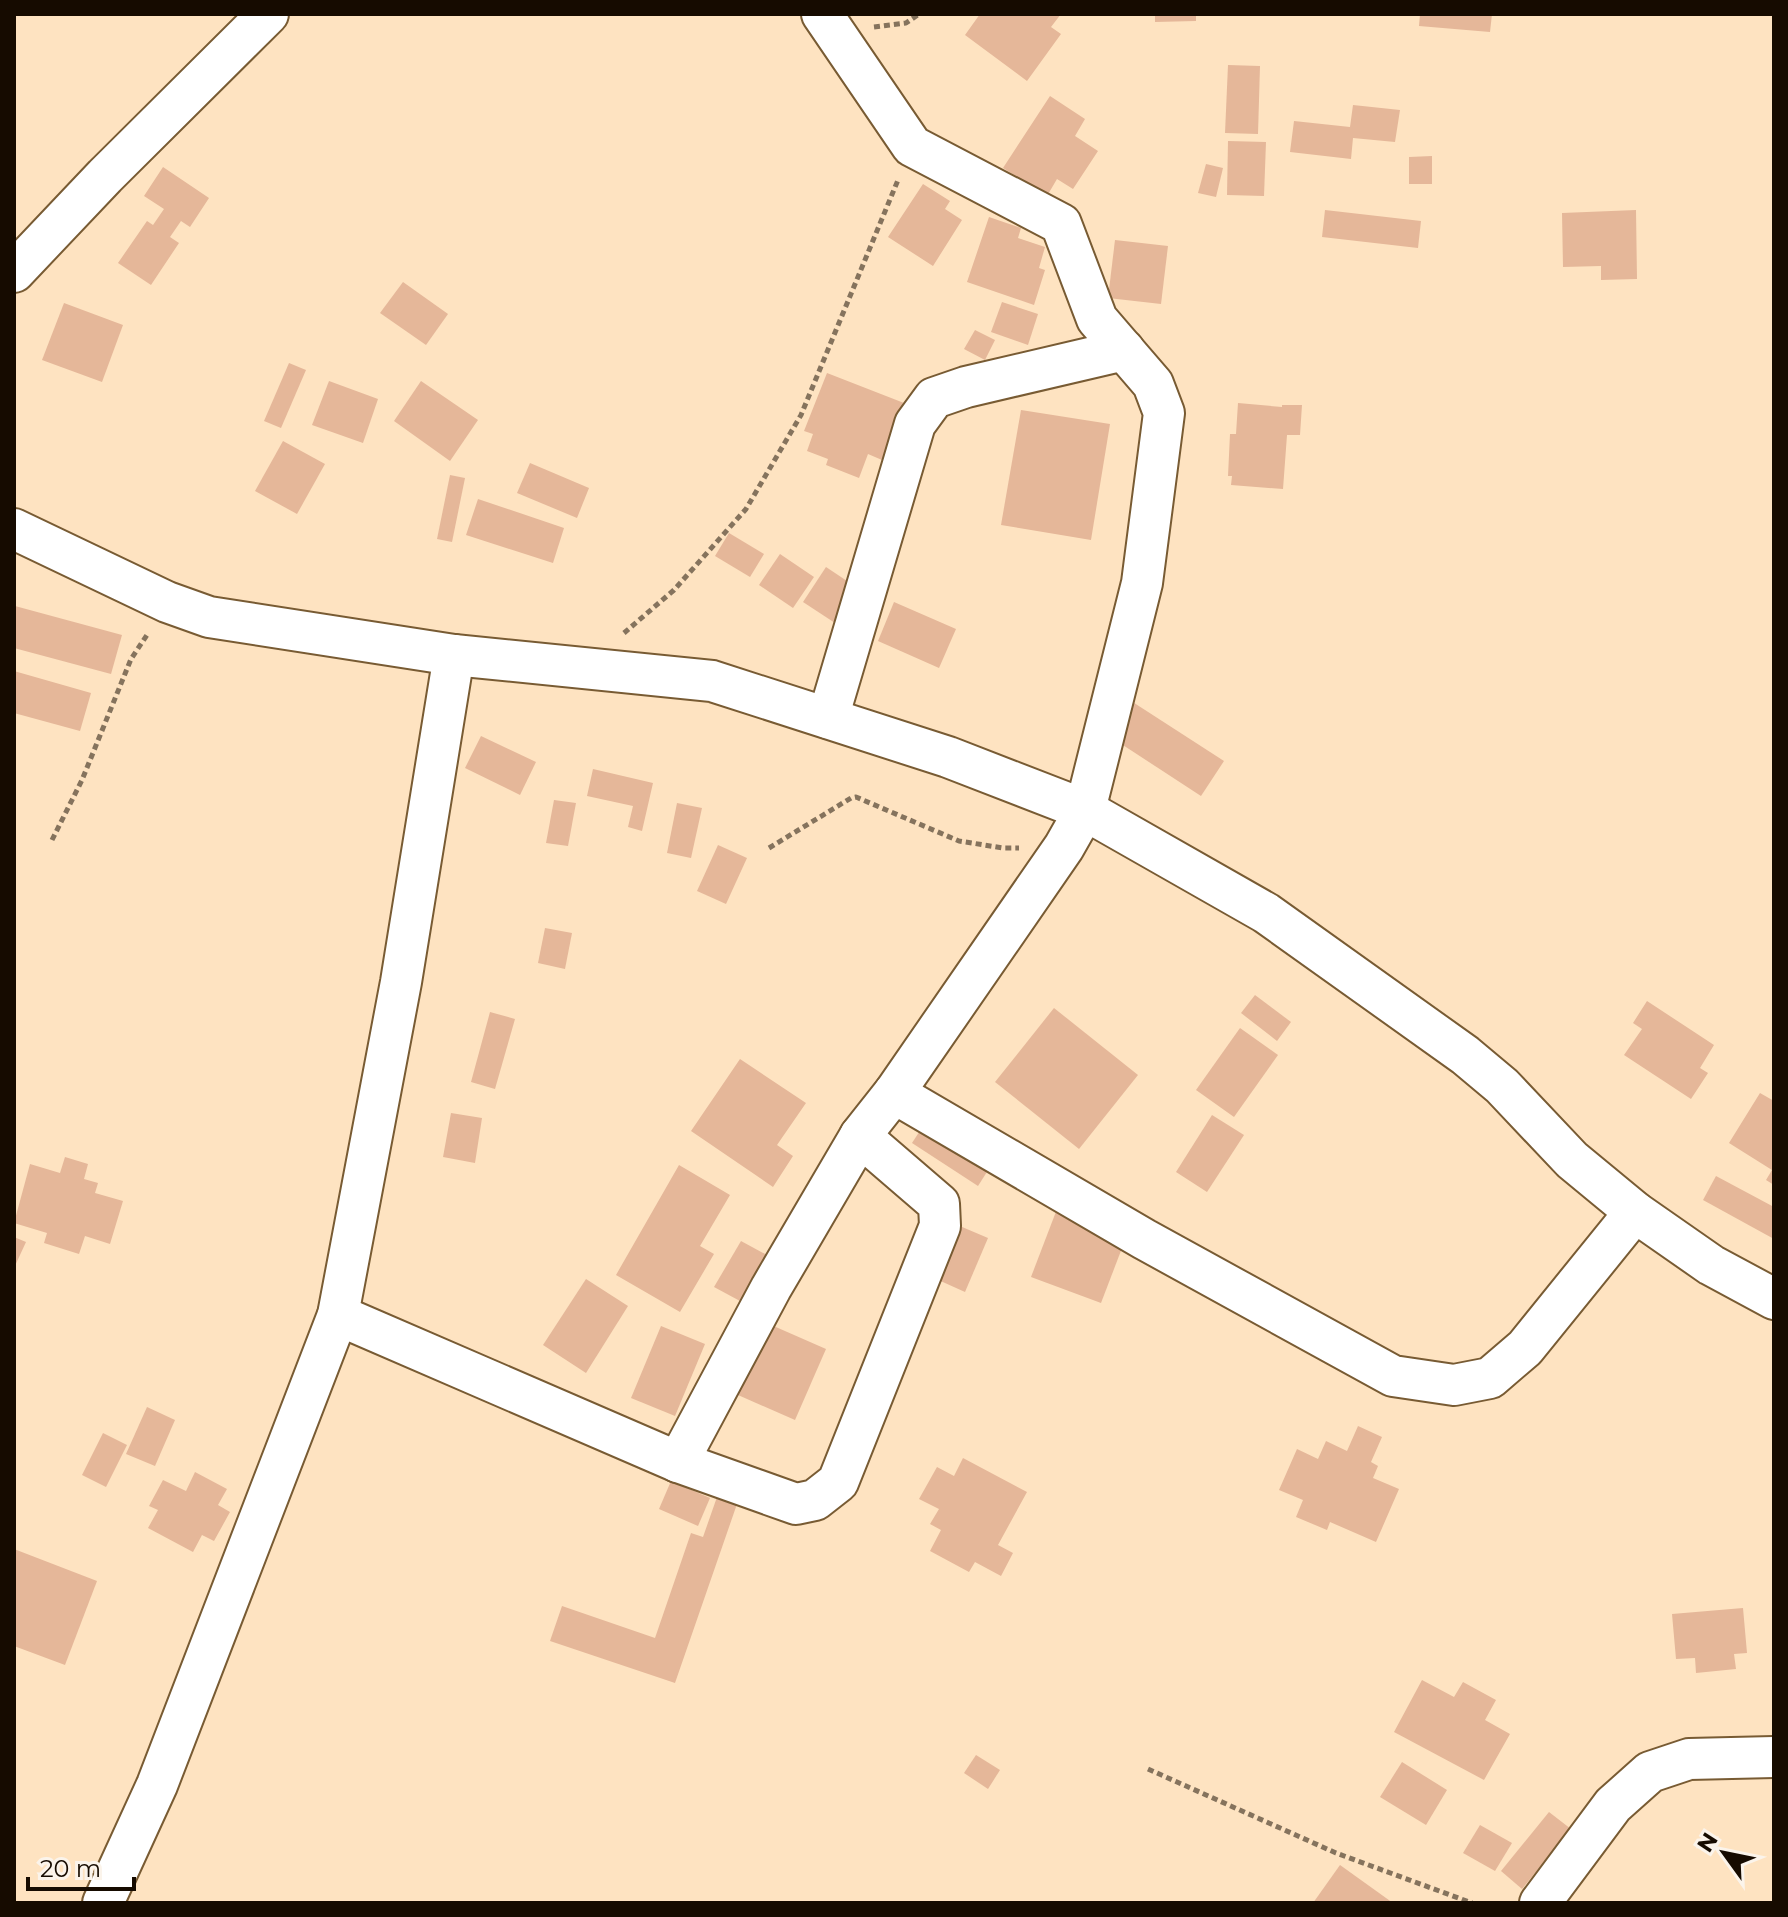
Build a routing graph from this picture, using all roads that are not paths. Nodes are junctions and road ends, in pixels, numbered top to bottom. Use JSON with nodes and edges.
{"nodes":[{"id":1,"x":268,"y":14,"type":"edge"},
{"id":2,"x":822,"y":14,"type":"edge"},
{"id":3,"x":14,"y":272,"type":"edge"},
{"id":4,"x":1124,"y":350,"type":"junction"},
{"id":5,"x":14,"y":529,"type":"edge"},
{"id":6,"x":454,"y":655,"type":"junction"},
{"id":7,"x":828,"y":718,"type":"junction"},
{"id":8,"x":1085,"y":810,"type":"junction"},
{"id":9,"x":894,"y":1093,"type":"junction"},
{"id":10,"x":860,"y":1136,"type":"junction"},
{"id":11,"x":1635,"y":1212,"type":"junction"},
{"id":12,"x":1774,"y":1299,"type":"edge"},
{"id":13,"x":338,"y":1315,"type":"junction"},
{"id":14,"x":678,"y":1462,"type":"junction"},
{"id":15,"x":1774,"y":1757,"type":"edge"},
{"id":16,"x":103,"y":1903,"type":"edge"},
{"id":17,"x":1540,"y":1903,"type":"edge"}],
"edges":[{"from":1,"to":3,"type":"street"},
{"from":2,"to":4,"type":"street"},
{"from":4,"to":7,"type":"street"},
{"from":4,"to":8,"type":"street"},
{"from":5,"to":6,"type":"street"},
{"from":6,"to":7,"type":"street"},
{"from":6,"to":13,"type":"street"},
{"from":7,"to":8,"type":"street"},
{"from":8,"to":9,"type":"street"},
{"from":8,"to":11,"type":"street"},
{"from":9,"to":10,"type":"street"},
{"from":9,"to":11,"type":"street"},
{"from":10,"to":14,"type":"street"},
{"from":10,"to":14,"type":"street"},
{"from":11,"to":12,"type":"street"},
{"from":13,"to":14,"type":"street"},
{"from":13,"to":16,"type":"street"},
{"from":15,"to":17,"type":"street"}]}
